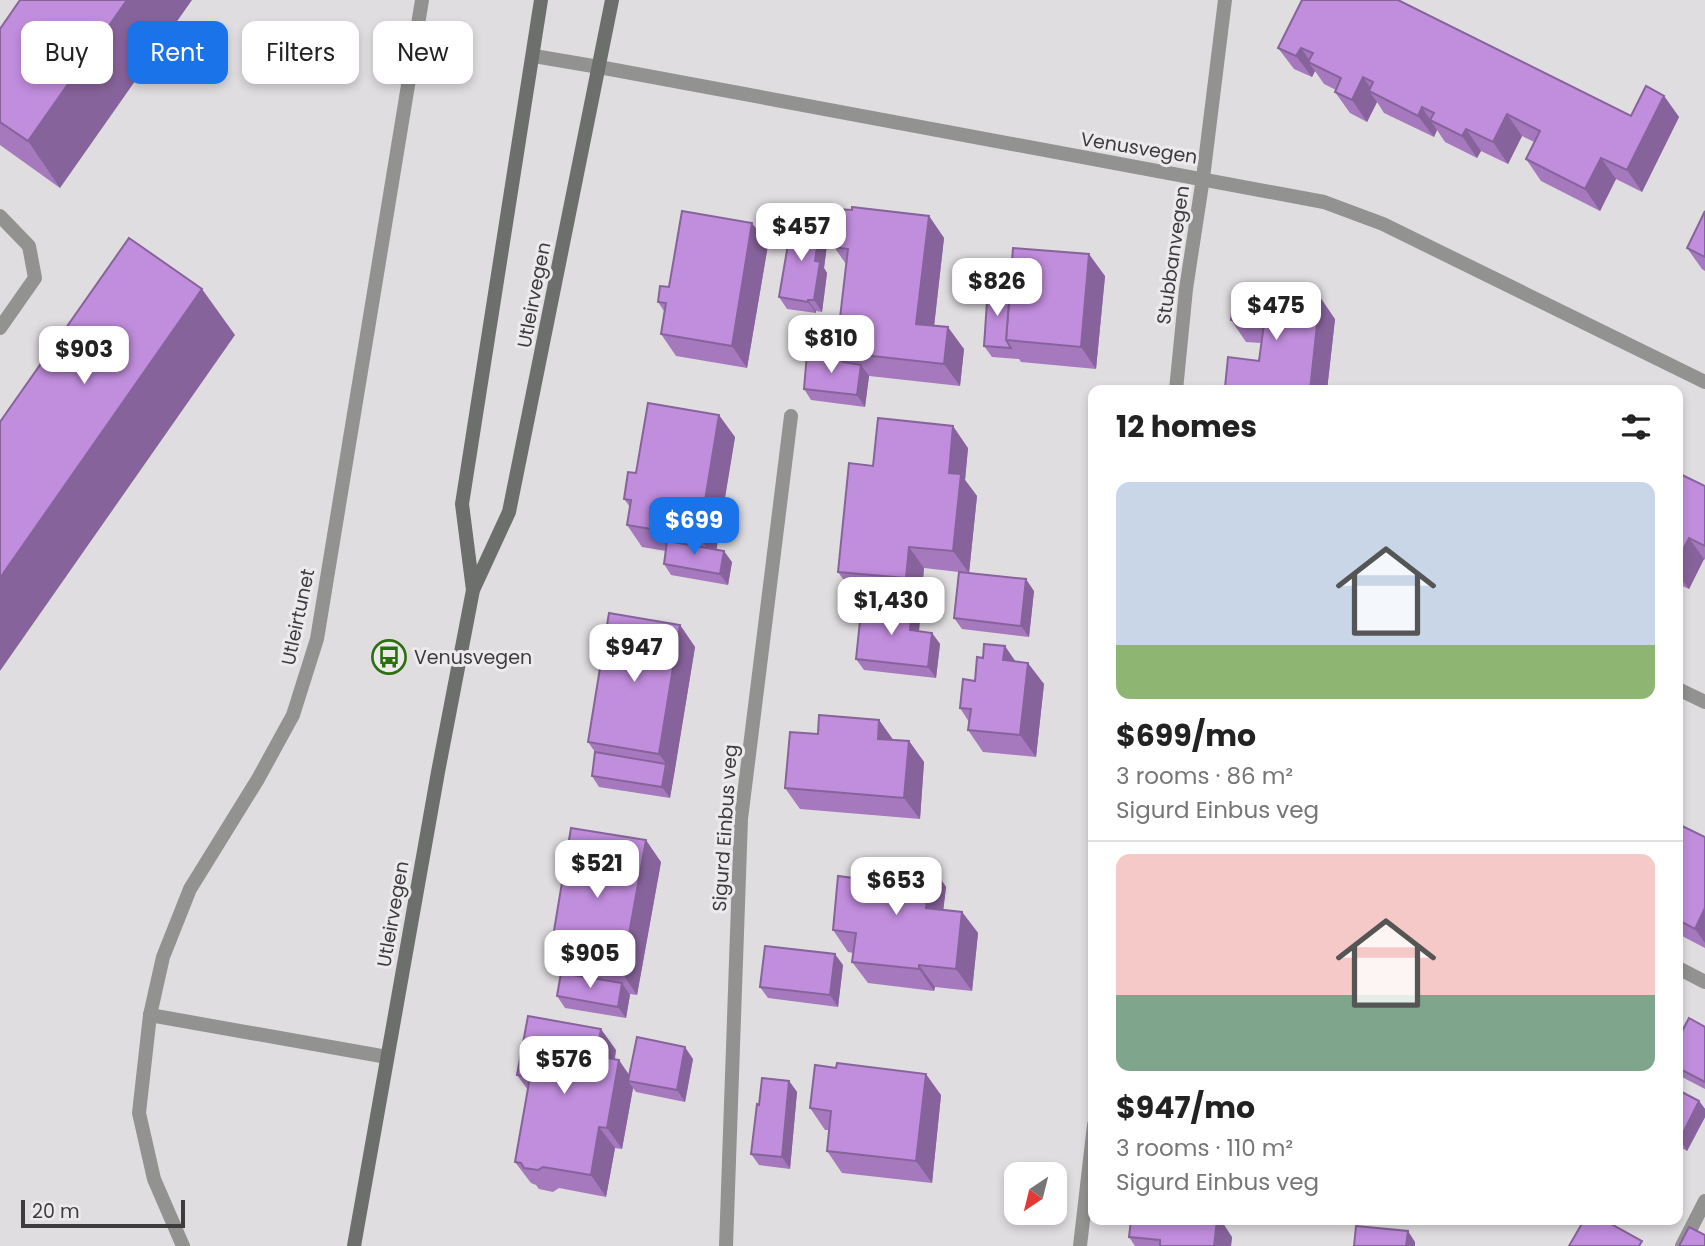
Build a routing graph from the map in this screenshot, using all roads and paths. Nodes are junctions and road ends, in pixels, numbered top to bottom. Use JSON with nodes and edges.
{"nodes":[{"id":1,"x":422,"y":0,"type":"edge"},
{"id":2,"x":541,"y":0,"type":"edge"},
{"id":3,"x":612,"y":0,"type":"edge"},
{"id":4,"x":1225,"y":0,"type":"edge"},
{"id":5,"x":534,"y":57,"type":"junction"},
{"id":6,"x":599,"y":67,"type":"junction"},
{"id":7,"x":1203,"y":178,"type":"junction"},
{"id":8,"x":0,"y":216,"type":"edge"},
{"id":9,"x":0,"y":328,"type":"edge"},
{"id":10,"x":1705,"y":382,"type":"edge"},
{"id":11,"x":1176,"y":385,"type":"edge"},
{"id":12,"x":791,"y":416,"type":"dead end"},
{"id":13,"x":473,"y":590,"type":"junction"},
{"id":14,"x":1683,"y":691,"type":"edge"},
{"id":15,"x":1705,"y":702,"type":"edge"},
{"id":16,"x":1683,"y":971,"type":"edge"},
{"id":17,"x":1705,"y":982,"type":"edge"},
{"id":18,"x":150,"y":1015,"type":"junction"},
{"id":19,"x":387,"y":1057,"type":"junction"},
{"id":20,"x":1088,"y":1177,"type":"edge"},
{"id":21,"x":1705,"y":1201,"type":"edge"},
{"id":22,"x":183,"y":1246,"type":"edge"},
{"id":23,"x":354,"y":1246,"type":"edge"},
{"id":24,"x":726,"y":1246,"type":"edge"},
{"id":25,"x":1080,"y":1246,"type":"edge"},
{"id":26,"x":1682,"y":1246,"type":"edge"}],
"edges":[{"from":1,"to":18,"type":"street","name":"Utleirtunet"},
{"from":2,"to":5,"type":"main road","name":"Utleirvegen"},
{"from":3,"to":6,"type":"main road","name":"Utleirvegen"},
{"from":4,"to":7,"type":"street","name":"Stubbanvegen"},
{"from":5,"to":6,"type":"street","name":"Venusvegen"},
{"from":5,"to":13,"type":"main road","name":"Utleirvegen"},
{"from":6,"to":7,"type":"street","name":"Venusvegen"},
{"from":6,"to":13,"type":"main road","name":"Utleirvegen"},
{"from":7,"to":10,"type":"street","name":"Venusvegen"},
{"from":7,"to":11,"type":"street","name":"Stubbanvegen"},
{"from":8,"to":9,"type":"street"},
{"from":12,"to":24,"type":"street","name":"Sigurd Einbus veg"},
{"from":13,"to":19,"type":"main road","name":"Utleirvegen"},
{"from":14,"to":15,"type":"street"},
{"from":16,"to":17,"type":"street"},
{"from":18,"to":19,"type":"street"},
{"from":18,"to":22,"type":"street","name":"Utleirtunet"},
{"from":19,"to":23,"type":"main road","name":"Utleirvegen"},
{"from":20,"to":25,"type":"street"},
{"from":21,"to":26,"type":"street"}]}
